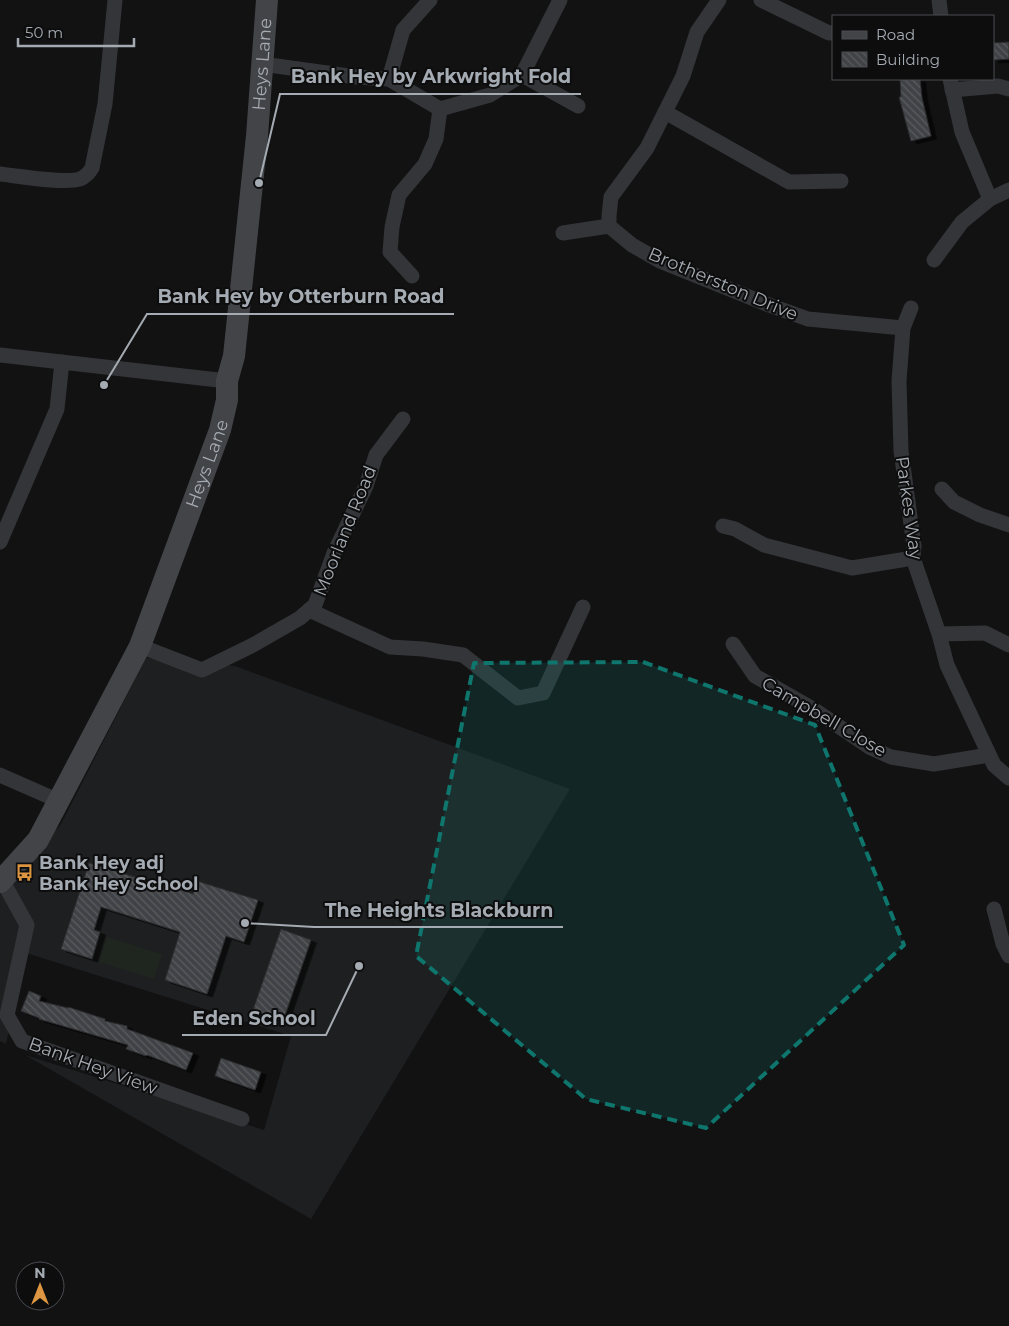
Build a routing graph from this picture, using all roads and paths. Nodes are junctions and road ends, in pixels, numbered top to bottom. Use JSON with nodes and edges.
{"nodes":[{"id":1,"x":115,"y":0,"type":"edge"},
{"id":2,"x":267,"y":0,"type":"edge"},
{"id":3,"x":430,"y":0,"type":"edge"},
{"id":4,"x":560,"y":0,"type":"edge"},
{"id":5,"x":719,"y":0,"type":"edge"},
{"id":6,"x":761,"y":0,"type":"edge"},
{"id":7,"x":939,"y":0,"type":"edge"},
{"id":8,"x":940,"y":15,"type":"edge"},
{"id":9,"x":832,"y":33,"type":"edge"},
{"id":10,"x":262,"y":64,"type":"junction"},
{"id":11,"x":522,"y":75,"type":"junction"},
{"id":12,"x":389,"y":79,"type":"junction"},
{"id":13,"x":951,"y":84,"type":"edge"},
{"id":14,"x":1009,"y":88,"type":"edge"},
{"id":15,"x":578,"y":106,"type":"dead end"},
{"id":16,"x":440,"y":109,"type":"junction"},
{"id":17,"x":665,"y":112,"type":"junction"},
{"id":18,"x":0,"y":174,"type":"edge"},
{"id":19,"x":841,"y":181,"type":"dead end"},
{"id":20,"x":1009,"y":190,"type":"edge"},
{"id":21,"x":990,"y":199,"type":"junction"},
{"id":22,"x":609,"y":226,"type":"junction"},
{"id":23,"x":562,"y":233,"type":"dead end"},
{"id":24,"x":934,"y":260,"type":"dead end"},
{"id":25,"x":412,"y":276,"type":"dead end"},
{"id":26,"x":911,"y":308,"type":"dead end"},
{"id":27,"x":903,"y":328,"type":"junction"},
{"id":28,"x":0,"y":355,"type":"edge"},
{"id":29,"x":62,"y":362,"type":"junction"},
{"id":30,"x":227,"y":381,"type":"junction"},
{"id":31,"x":403,"y":419,"type":"dead end"},
{"id":32,"x":942,"y":489,"type":"dead end"},
{"id":33,"x":6,"y":511,"type":"edge"},
{"id":34,"x":1009,"y":525,"type":"edge"},
{"id":35,"x":723,"y":526,"type":"dead end"},
{"id":36,"x":0,"y":542,"type":"edge"},
{"id":37,"x":913,"y":558,"type":"junction"},
{"id":38,"x":583,"y":607,"type":"dead end"},
{"id":39,"x":309,"y":610,"type":"junction"},
{"id":40,"x":939,"y":634,"type":"junction"},
{"id":41,"x":733,"y":644,"type":"dead end"},
{"id":42,"x":1009,"y":645,"type":"edge"},
{"id":43,"x":140,"y":646,"type":"junction"},
{"id":44,"x":989,"y":755,"type":"junction"},
{"id":45,"x":0,"y":775,"type":"edge"},
{"id":46,"x":1009,"y":778,"type":"edge"},
{"id":47,"x":59,"y":801,"type":"junction"},
{"id":48,"x":1,"y":881,"type":"edge"},
{"id":49,"x":994,"y":909,"type":"dead end"},
{"id":50,"x":1009,"y":956,"type":"edge"},
{"id":51,"x":242,"y":1120,"type":"dead end"}],
"edges":[{"from":1,"to":18,"type":"street"},
{"from":2,"to":10,"type":"street","name":"Heys Lane"},
{"from":3,"to":12,"type":"street"},
{"from":4,"to":11,"type":"street"},
{"from":5,"to":17,"type":"street"},
{"from":6,"to":9,"type":"street"},
{"from":7,"to":8,"type":"street"},
{"from":10,"to":12,"type":"street"},
{"from":10,"to":30,"type":"street","name":"Heys Lane"},
{"from":11,"to":15,"type":"street"},
{"from":11,"to":16,"type":"street"},
{"from":12,"to":16,"type":"street"},
{"from":13,"to":14,"type":"street"},
{"from":13,"to":21,"type":"street"},
{"from":16,"to":25,"type":"street"},
{"from":17,"to":19,"type":"street"},
{"from":17,"to":22,"type":"street"},
{"from":20,"to":21,"type":"street"},
{"from":21,"to":24,"type":"street"},
{"from":22,"to":23,"type":"street"},
{"from":22,"to":27,"type":"street","name":"Brotherston Drive"},
{"from":26,"to":27,"type":"street","name":"Parkes Way"},
{"from":27,"to":37,"type":"street","name":"Parkes Way"},
{"from":28,"to":29,"type":"street"},
{"from":29,"to":30,"type":"street"},
{"from":29,"to":33,"type":"street"},
{"from":30,"to":43,"type":"street","name":"Heys Lane"},
{"from":31,"to":39,"type":"street","name":"Moorland Road"},
{"from":32,"to":34,"type":"street"},
{"from":33,"to":36,"type":"street"},
{"from":35,"to":37,"type":"street"},
{"from":37,"to":40,"type":"street","name":"Parkes Way"},
{"from":38,"to":39,"type":"street"},
{"from":39,"to":43,"type":"street","name":"Moorland Road"},
{"from":40,"to":42,"type":"street"},
{"from":40,"to":44,"type":"street","name":"Parkes Way"},
{"from":41,"to":44,"type":"street","name":"Campbell Close"},
{"from":43,"to":47,"type":"street","name":"Heys Lane"},
{"from":44,"to":46,"type":"street","name":"Parkes Way"},
{"from":45,"to":47,"type":"street"},
{"from":47,"to":48,"type":"street","name":"Heys Lane"},
{"from":48,"to":51,"type":"street","name":"Bank Hey View"},
{"from":49,"to":50,"type":"street"}]}
